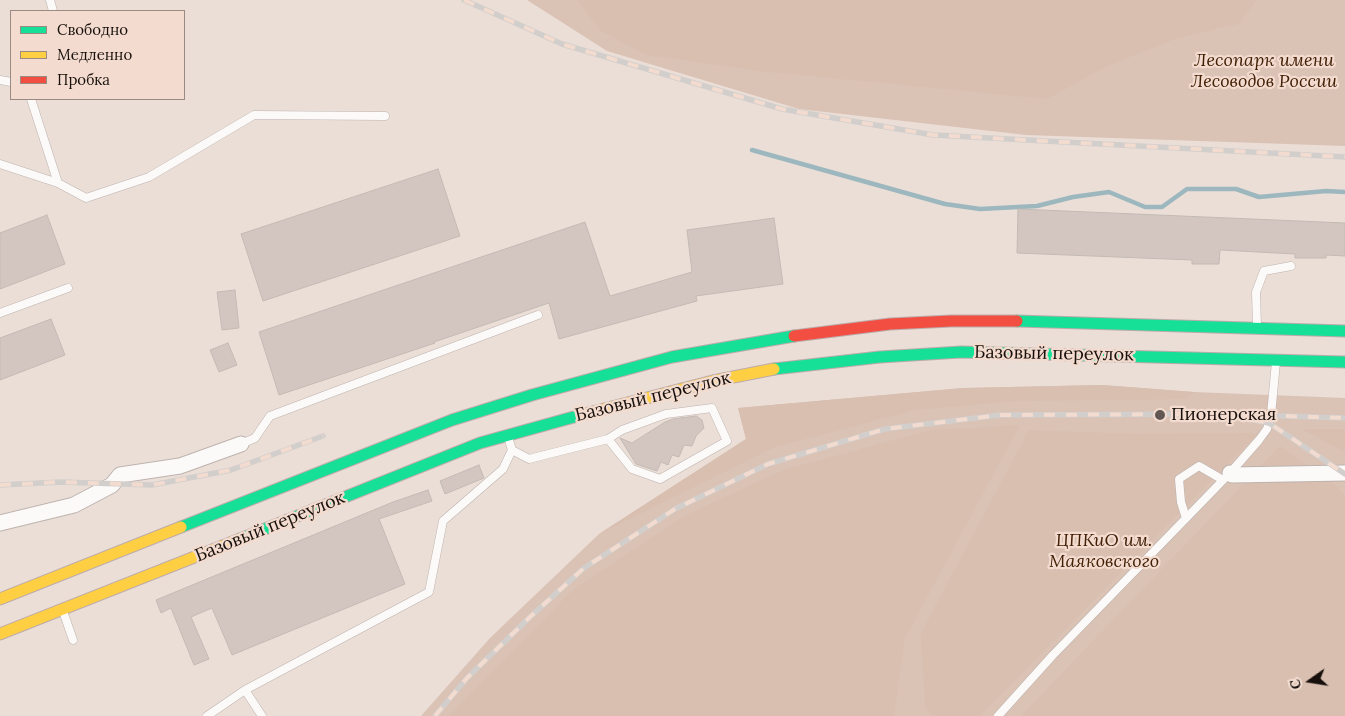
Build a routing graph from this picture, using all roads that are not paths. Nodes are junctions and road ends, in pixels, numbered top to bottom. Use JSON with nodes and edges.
{"nodes":[{"id":1,"x":31,"y":100,"type":"edge"},
{"id":2,"x":385,"y":116,"type":"dead end"},
{"id":3,"x":0,"y":164,"type":"edge"},
{"id":4,"x":58,"y":183,"type":"junction"},
{"id":5,"x":1291,"y":266,"type":"dead end"},
{"id":6,"x":68,"y":288,"type":"dead end"},
{"id":7,"x":0,"y":313,"type":"edge"},
{"id":8,"x":538,"y":315,"type":"dead end"},
{"id":9,"x":1257,"y":328,"type":"junction"},
{"id":10,"x":1345,"y":331,"type":"edge"},
{"id":11,"x":1276,"y":360,"type":"junction"},
{"id":12,"x":1345,"y":362,"type":"edge"},
{"id":13,"x":508,"y":435,"type":"junction"},
{"id":14,"x":608,"y":439,"type":"junction"},
{"id":15,"x":241,"y":444,"type":"joint"},
{"id":16,"x":512,"y":450,"type":"junction"},
{"id":17,"x":1345,"y":473,"type":"edge"},
{"id":18,"x":1227,"y":477,"type":"junction"},
{"id":19,"x":1186,"y":518,"type":"junction"},
{"id":20,"x":0,"y":523,"type":"edge"},
{"id":21,"x":0,"y":600,"type":"edge"},
{"id":22,"x":63,"y":610,"type":"junction"},
{"id":23,"x":0,"y":634,"type":"edge"},
{"id":24,"x":73,"y":640,"type":"dead end"},
{"id":25,"x":245,"y":690,"type":"junction"},
{"id":26,"x":207,"y":716,"type":"edge"},
{"id":27,"x":262,"y":716,"type":"edge"},
{"id":28,"x":998,"y":716,"type":"edge"}],
"edges":[{"from":1,"to":4,"type":"lane"},
{"from":2,"to":4,"type":"lane"},
{"from":3,"to":4,"type":"lane"},
{"from":5,"to":9,"type":"lane"},
{"from":6,"to":7,"type":"lane"},
{"from":8,"to":15,"type":"lane"},
{"from":9,"to":10,"type":"main road","name":"Базовый переулок"},
{"from":9,"to":21,"type":"main road","name":"Базовый переулок"},
{"from":11,"to":12,"type":"main road","name":"Базовый переулок"},
{"from":11,"to":13,"type":"main road","name":"Базовый переулок"},
{"from":11,"to":18,"type":"lane"},
{"from":13,"to":16,"type":"lane"},
{"from":13,"to":22,"type":"main road","name":"Базовый переулок"},
{"from":14,"to":14,"type":"lane"},
{"from":14,"to":16,"type":"lane"},
{"from":15,"to":20,"type":"street"},
{"from":16,"to":25,"type":"lane"},
{"from":17,"to":18,"type":"street"},
{"from":18,"to":19,"type":"lane"},
{"from":18,"to":19,"type":"lane"},
{"from":19,"to":28,"type":"lane"},
{"from":22,"to":23,"type":"main road","name":"Базовый переулок"},
{"from":22,"to":24,"type":"lane"},
{"from":25,"to":26,"type":"lane"},
{"from":25,"to":27,"type":"lane"}]}
